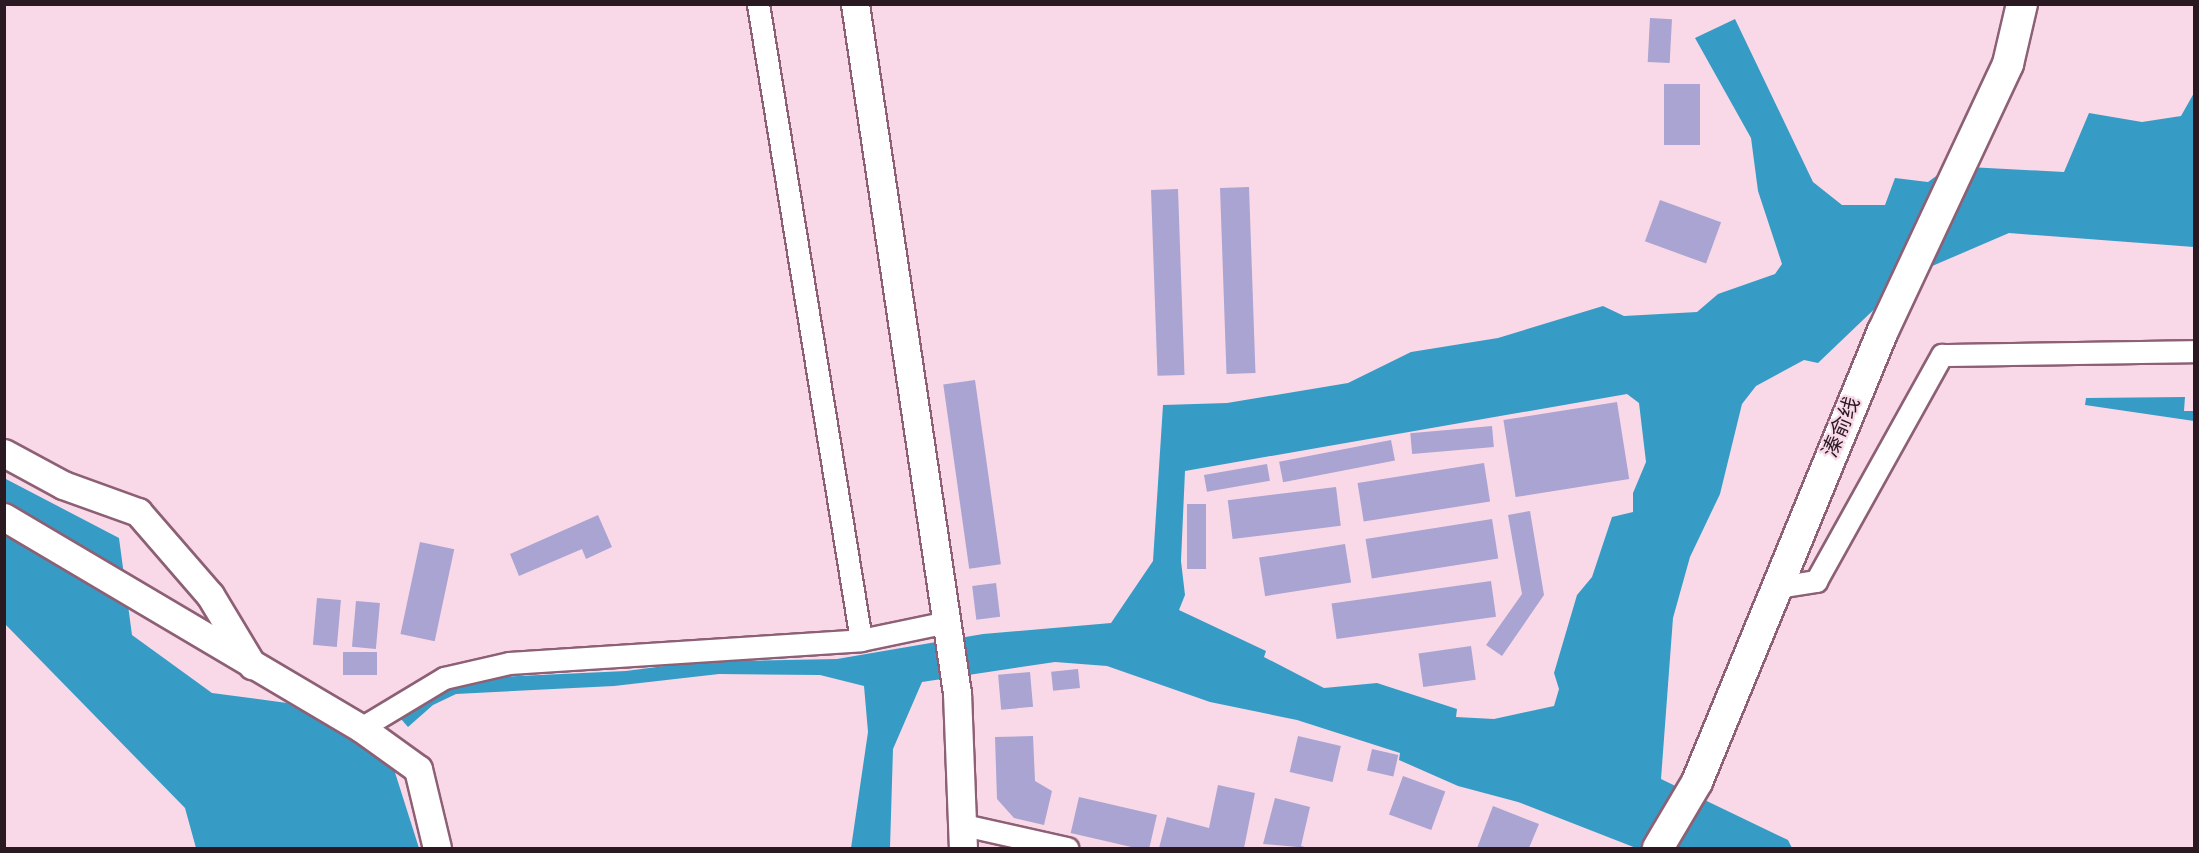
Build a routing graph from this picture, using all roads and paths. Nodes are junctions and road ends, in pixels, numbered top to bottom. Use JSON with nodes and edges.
{"nodes":[{"id":1,"x":758,"y":4,"type":"edge"},
{"id":2,"x":855,"y":4,"type":"edge"},
{"id":3,"x":2022,"y":4,"type":"edge"},
{"id":4,"x":2194,"y":351,"type":"edge"},
{"id":5,"x":4,"y":453,"type":"edge"},
{"id":6,"x":4,"y":517,"type":"edge"},
{"id":7,"x":1772,"y":588,"type":"junction"},
{"id":8,"x":947,"y":622,"type":"junction"},
{"id":9,"x":861,"y":640,"type":"junction"},
{"id":10,"x":254,"y":668,"type":"junction"},
{"id":11,"x":361,"y":728,"type":"junction"},
{"id":12,"x":963,"y":837,"type":"edge"},
{"id":13,"x":437,"y":849,"type":"edge"},
{"id":14,"x":1067,"y":849,"type":"edge"},
{"id":15,"x":1658,"y":849,"type":"edge"}],
"edges":[{"from":1,"to":9,"type":"street"},
{"from":2,"to":8,"type":"street"},
{"from":3,"to":7,"type":"main road","name":"溱俞线"},
{"from":4,"to":7,"type":"street"},
{"from":5,"to":10,"type":"street"},
{"from":6,"to":10,"type":"street"},
{"from":7,"to":15,"type":"main road","name":"溱俞线"},
{"from":8,"to":9,"type":"street"},
{"from":8,"to":12,"type":"street"},
{"from":9,"to":11,"type":"street"},
{"from":10,"to":11,"type":"street"},
{"from":11,"to":13,"type":"street"},
{"from":12,"to":14,"type":"street"}]}
